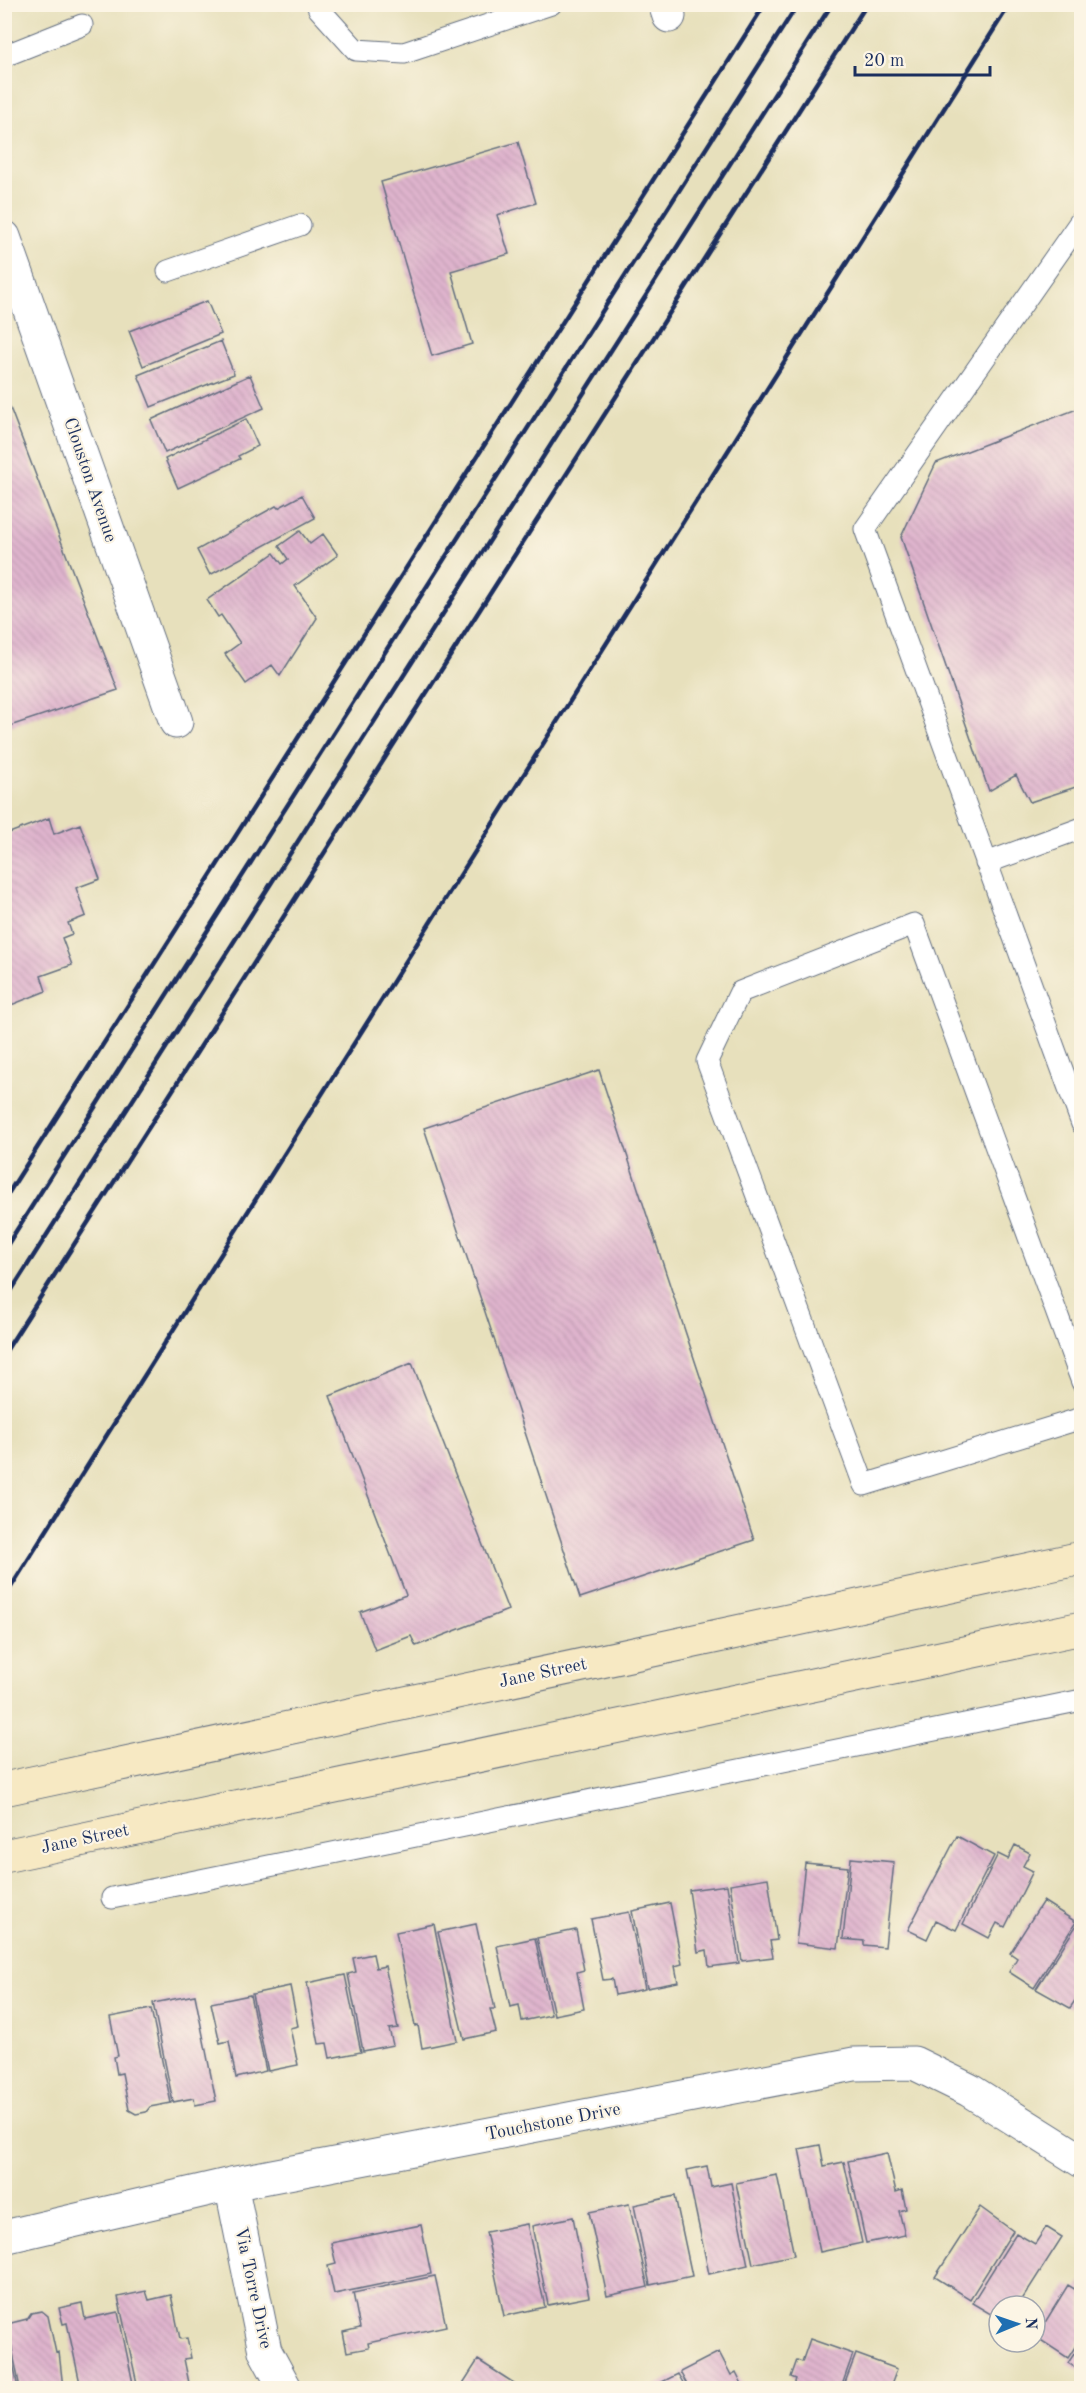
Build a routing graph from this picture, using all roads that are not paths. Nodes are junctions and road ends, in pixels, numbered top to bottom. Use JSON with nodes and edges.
{"nodes":[{"id":1,"x":317,"y":4,"type":"edge"},
{"id":2,"x":551,"y":4,"type":"edge"},
{"id":3,"x":82,"y":25,"type":"dead end"},
{"id":4,"x":4,"y":56,"type":"edge"},
{"id":5,"x":1082,"y":219,"type":"edge"},
{"id":6,"x":300,"y":225,"type":"dead end"},
{"id":7,"x":4,"y":237,"type":"edge"},
{"id":8,"x":168,"y":271,"type":"dead end"},
{"id":9,"x":176,"y":722,"type":"dead end"},
{"id":10,"x":1082,"y":828,"type":"edge"},
{"id":11,"x":986,"y":863,"type":"junction"},
{"id":12,"x":1082,"y":1124,"type":"edge"},
{"id":13,"x":1082,"y":1382,"type":"edge"},
{"id":14,"x":1082,"y":1418,"type":"edge"},
{"id":15,"x":1082,"y":1558,"type":"edge"},
{"id":16,"x":1082,"y":1628,"type":"edge"},
{"id":17,"x":1082,"y":1700,"type":"edge"},
{"id":18,"x":4,"y":1789,"type":"edge"},
{"id":19,"x":4,"y":1856,"type":"edge"},
{"id":20,"x":112,"y":1898,"type":"dead end"},
{"id":21,"x":1082,"y":2161,"type":"edge"},
{"id":22,"x":231,"y":2184,"type":"junction"},
{"id":23,"x":4,"y":2237,"type":"edge"},
{"id":24,"x":285,"y":2388,"type":"edge"}],
"edges":[{"from":1,"to":2,"type":"lane"},
{"from":3,"to":4,"type":"lane"},
{"from":5,"to":11,"type":"lane"},
{"from":6,"to":8,"type":"lane"},
{"from":7,"to":9,"type":"street","name":"Clouston Avenue"},
{"from":10,"to":11,"type":"lane"},
{"from":11,"to":12,"type":"lane"},
{"from":13,"to":14,"type":"lane"},
{"from":15,"to":18,"type":"main road","name":"Jane Street"},
{"from":16,"to":19,"type":"main road","name":"Jane Street"},
{"from":17,"to":20,"type":"lane"},
{"from":21,"to":22,"type":"street","name":"Touchstone Drive"},
{"from":22,"to":23,"type":"street","name":"Touchstone Drive"},
{"from":22,"to":24,"type":"street","name":"Via Torre Drive"}]}
